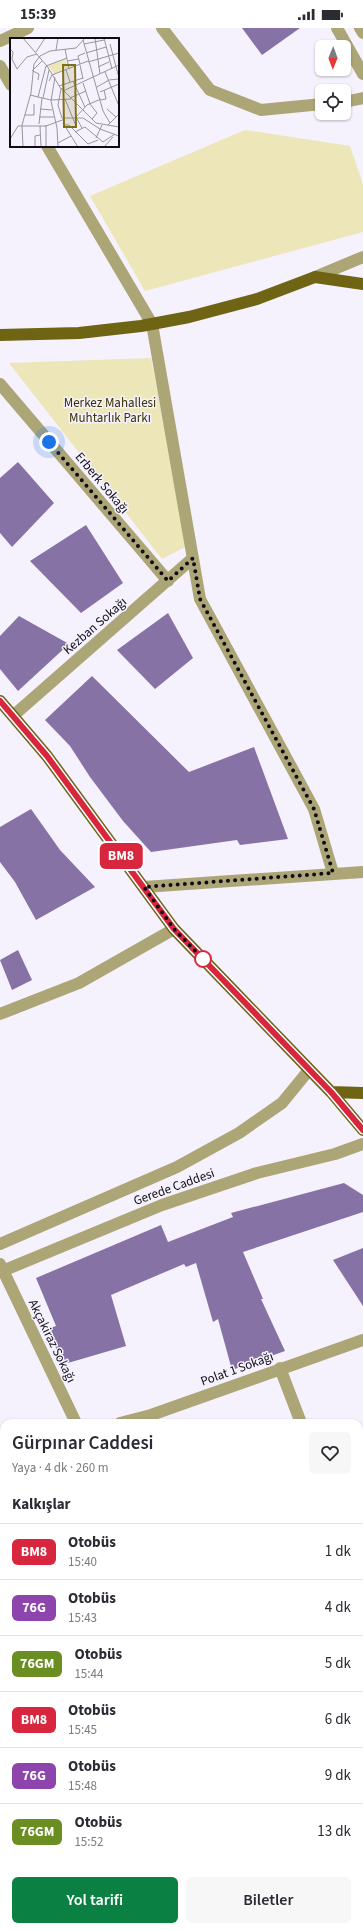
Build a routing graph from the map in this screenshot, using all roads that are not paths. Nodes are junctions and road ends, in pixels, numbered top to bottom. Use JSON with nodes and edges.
{"nodes":[{"id":1,"x":28,"y":28,"type":"edge"},
{"id":2,"x":162,"y":28,"type":"edge"},
{"id":3,"x":337,"y":28,"type":"edge"},
{"id":4,"x":360,"y":28,"type":"edge"},
{"id":5,"x":363,"y":33,"type":"edge"},
{"id":6,"x":0,"y":41,"type":"edge"},
{"id":7,"x":0,"y":66,"type":"edge"},
{"id":8,"x":363,"y":74,"type":"edge"},
{"id":9,"x":10,"y":83,"type":"edge"},
{"id":10,"x":363,"y":98,"type":"edge"},
{"id":11,"x":351,"y":101,"type":"edge"},
{"id":12,"x":315,"y":105,"type":"edge"},
{"id":13,"x":48,"y":147,"type":"edge"},
{"id":14,"x":363,"y":257,"type":"edge"},
{"id":15,"x":315,"y":277,"type":"junction"},
{"id":16,"x":363,"y":284,"type":"edge"},
{"id":17,"x":152,"y":324,"type":"junction"},
{"id":18,"x":1,"y":335,"type":"edge"},
{"id":19,"x":0,"y":384,"type":"edge"},
{"id":20,"x":193,"y":558,"type":"junction"},
{"id":21,"x":168,"y":581,"type":"junction"},
{"id":22,"x":0,"y":701,"type":"edge"},
{"id":23,"x":14,"y":715,"type":"junction"},
{"id":24,"x":363,"y":872,"type":"edge"},
{"id":25,"x":333,"y":873,"type":"junction"},
{"id":26,"x":144,"y":887,"type":"junction"},
{"id":27,"x":174,"y":929,"type":"junction"},
{"id":28,"x":0,"y":1014,"type":"edge"},
{"id":29,"x":309,"y":1070,"type":"junction"},
{"id":30,"x":331,"y":1092,"type":"junction"},
{"id":31,"x":363,"y":1093,"type":"edge"},
{"id":32,"x":363,"y":1130,"type":"edge"},
{"id":33,"x":363,"y":1144,"type":"edge"},
{"id":34,"x":0,"y":1244,"type":"edge"},
{"id":35,"x":1,"y":1269,"type":"edge"},
{"id":36,"x":363,"y":1340,"type":"edge"},
{"id":37,"x":280,"y":1368,"type":"junction"},
{"id":38,"x":74,"y":1419,"type":"edge"},
{"id":39,"x":152,"y":1419,"type":"edge"},
{"id":40,"x":299,"y":1419,"type":"edge"}],
"edges":[{"from":1,"to":6,"type":"street"},
{"from":2,"to":12,"type":"street"},
{"from":3,"to":8,"type":"street"},
{"from":4,"to":5,"type":"street"},
{"from":7,"to":9,"type":"street"},
{"from":10,"to":11,"type":"street"},
{"from":13,"to":17,"type":"street"},
{"from":14,"to":15,"type":"street"},
{"from":15,"to":16,"type":"main road"},
{"from":15,"to":17,"type":"main road"},
{"from":17,"to":18,"type":"main road"},
{"from":17,"to":20,"type":"street"},
{"from":19,"to":21,"type":"street","name":"Erberk Sokağı"},
{"from":20,"to":21,"type":"street","name":"Kezban Sokağı"},
{"from":20,"to":25,"type":"street"},
{"from":21,"to":23,"type":"street","name":"Kezban Sokağı"},
{"from":22,"to":23,"type":"main road"},
{"from":23,"to":26,"type":"main road"},
{"from":24,"to":25,"type":"street"},
{"from":25,"to":26,"type":"street"},
{"from":26,"to":27,"type":"main road"},
{"from":27,"to":28,"type":"street"},
{"from":27,"to":29,"type":"main road"},
{"from":29,"to":30,"type":"main road"},
{"from":29,"to":34,"type":"street","name":"Gerede Caddesi"},
{"from":30,"to":31,"type":"main road"},
{"from":30,"to":32,"type":"main road"},
{"from":33,"to":35,"type":"street","name":"Gerede Caddesi"},
{"from":35,"to":38,"type":"street","name":"Akçakiraz Sokağı"},
{"from":36,"to":37,"type":"street","name":"Polat 1 Sokağı"},
{"from":37,"to":39,"type":"street","name":"Polat 1 Sokağı"},
{"from":37,"to":40,"type":"street"}]}
